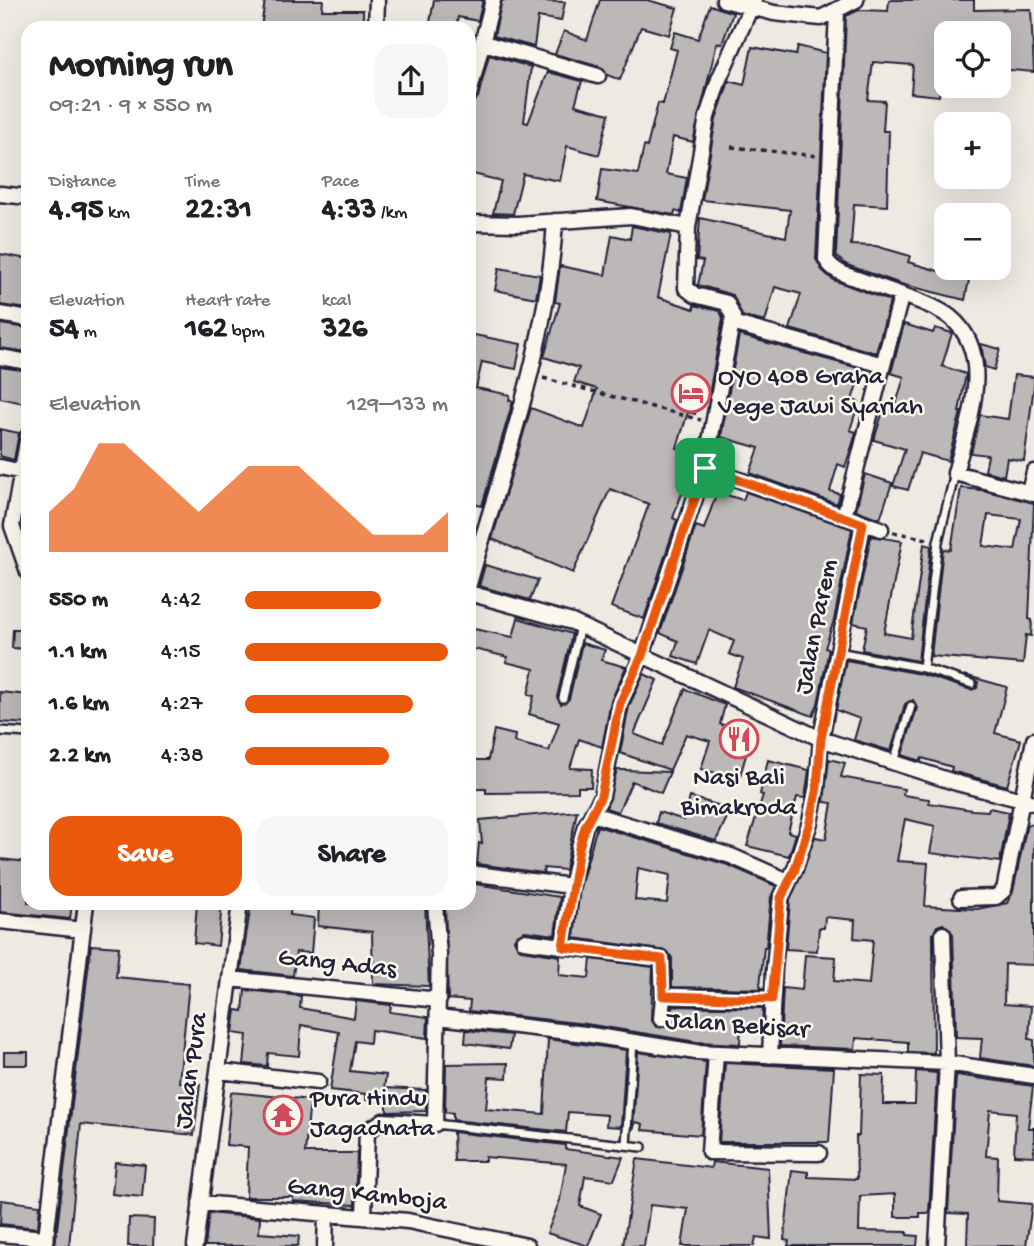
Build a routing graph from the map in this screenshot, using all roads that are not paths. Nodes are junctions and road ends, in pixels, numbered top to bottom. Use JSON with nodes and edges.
{"nodes":[{"id":1,"x":377,"y":0,"type":"edge"},
{"id":2,"x":493,"y":0,"type":"edge"},
{"id":3,"x":724,"y":0,"type":"edge"},
{"id":4,"x":856,"y":0,"type":"edge"},
{"id":5,"x":753,"y":4,"type":"edge"},
{"id":6,"x":837,"y":12,"type":"junction"},
{"id":7,"x":376,"y":21,"type":"edge"},
{"id":8,"x":484,"y":43,"type":"junction"},
{"id":9,"x":476,"y":71,"type":"edge"},
{"id":10,"x":598,"y":76,"type":"dead end"},
{"id":11,"x":0,"y":194,"type":"edge"},
{"id":12,"x":21,"y":196,"type":"edge"},
{"id":13,"x":555,"y":222,"type":"junction"},
{"id":14,"x":476,"y":223,"type":"edge"},
{"id":15,"x":688,"y":227,"type":"junction"},
{"id":16,"x":901,"y":297,"type":"junction"},
{"id":17,"x":0,"y":314,"type":"edge"},
{"id":18,"x":21,"y":318,"type":"edge"},
{"id":19,"x":732,"y":323,"type":"junction"},
{"id":20,"x":0,"y":357,"type":"edge"},
{"id":21,"x":21,"y":361,"type":"edge"},
{"id":22,"x":883,"y":365,"type":"junction"},
{"id":23,"x":0,"y":467,"type":"edge"},
{"id":24,"x":705,"y":468,"type":"junction"},
{"id":25,"x":21,"y":472,"type":"edge"},
{"id":26,"x":1034,"y":472,"type":"edge"},
{"id":27,"x":955,"y":473,"type":"junction"},
{"id":28,"x":21,"y":486,"type":"edge"},
{"id":29,"x":1031,"y":493,"type":"edge"},
{"id":30,"x":844,"y":517,"type":"junction"},
{"id":31,"x":863,"y":524,"type":"junction"},
{"id":32,"x":881,"y":529,"type":"road end"},
{"id":33,"x":21,"y":552,"type":"edge"},
{"id":34,"x":476,"y":560,"type":"edge"},
{"id":35,"x":476,"y":595,"type":"edge"},
{"id":36,"x":580,"y":626,"type":"junction"},
{"id":37,"x":838,"y":652,"type":"junction"},
{"id":38,"x":642,"y":656,"type":"junction"},
{"id":39,"x":923,"y":668,"type":"junction"},
{"id":40,"x":972,"y":684,"type":"dead end"},
{"id":41,"x":563,"y":698,"type":"dead end"},
{"id":42,"x":911,"y":706,"type":"dead end"},
{"id":43,"x":0,"y":731,"type":"edge"},
{"id":44,"x":21,"y":732,"type":"edge"},
{"id":45,"x":821,"y":739,"type":"junction"},
{"id":46,"x":1034,"y":740,"type":"edge"},
{"id":47,"x":894,"y":763,"type":"junction"},
{"id":48,"x":1028,"y":802,"type":"edge"},
{"id":49,"x":592,"y":814,"type":"junction"},
{"id":50,"x":476,"y":874,"type":"edge"},
{"id":51,"x":788,"y":881,"type":"junction"},
{"id":52,"x":571,"y":886,"type":"junction"},
{"id":53,"x":961,"y":898,"type":"dead end"},
{"id":54,"x":85,"y":910,"type":"edge"},
{"id":55,"x":239,"y":910,"type":"edge"},
{"id":56,"x":435,"y":910,"type":"edge"},
{"id":57,"x":0,"y":920,"type":"edge"},
{"id":58,"x":83,"y":930,"type":"junction"},
{"id":59,"x":943,"y":934,"type":"dead end"},
{"id":60,"x":524,"y":942,"type":"dead end"},
{"id":61,"x":563,"y":947,"type":"junction"},
{"id":62,"x":230,"y":979,"type":"junction"},
{"id":63,"x":663,"y":996,"type":"junction"},
{"id":64,"x":772,"y":999,"type":"junction"},
{"id":65,"x":439,"y":1000,"type":"junction"},
{"id":66,"x":438,"y":1017,"type":"junction"},
{"id":67,"x":661,"y":1019,"type":"dead end"},
{"id":68,"x":633,"y":1042,"type":"junction"},
{"id":69,"x":716,"y":1054,"type":"junction"},
{"id":70,"x":770,"y":1056,"type":"junction"},
{"id":71,"x":947,"y":1063,"type":"junction"},
{"id":72,"x":219,"y":1071,"type":"junction"},
{"id":73,"x":1034,"y":1076,"type":"edge"},
{"id":74,"x":318,"y":1082,"type":"dead end"},
{"id":75,"x":435,"y":1125,"type":"junction"},
{"id":76,"x":626,"y":1145,"type":"junction"},
{"id":77,"x":642,"y":1147,"type":"dead end"},
{"id":78,"x":819,"y":1153,"type":"dead end"},
{"id":79,"x":200,"y":1203,"type":"junction"},
{"id":80,"x":326,"y":1216,"type":"junction"},
{"id":81,"x":364,"y":1216,"type":"junction"},
{"id":82,"x":0,"y":1234,"type":"edge"},
{"id":83,"x":45,"y":1242,"type":"edge"},
{"id":84,"x":195,"y":1246,"type":"edge"},
{"id":85,"x":325,"y":1246,"type":"edge"},
{"id":86,"x":527,"y":1246,"type":"edge"},
{"id":87,"x":937,"y":1246,"type":"edge"}],
"edges":[{"from":1,"to":7,"type":"street"},
{"from":2,"to":8,"type":"street"},
{"from":3,"to":5,"type":"street"},
{"from":4,"to":6,"type":"street"},
{"from":5,"to":6,"type":"street"},
{"from":5,"to":15,"type":"street"},
{"from":6,"to":16,"type":"street"},
{"from":8,"to":9,"type":"street"},
{"from":8,"to":10,"type":"street"},
{"from":11,"to":12,"type":"street"},
{"from":13,"to":14,"type":"street"},
{"from":13,"to":15,"type":"street"},
{"from":13,"to":34,"type":"street"},
{"from":15,"to":19,"type":"street"},
{"from":16,"to":22,"type":"street"},
{"from":16,"to":27,"type":"street"},
{"from":17,"to":18,"type":"street"},
{"from":19,"to":22,"type":"street"},
{"from":19,"to":24,"type":"street"},
{"from":20,"to":21,"type":"street"},
{"from":22,"to":30,"type":"street"},
{"from":23,"to":25,"type":"street"},
{"from":24,"to":30,"type":"street"},
{"from":24,"to":38,"type":"street"},
{"from":26,"to":29,"type":"street"},
{"from":27,"to":29,"type":"street"},
{"from":27,"to":39,"type":"lane"},
{"from":28,"to":33,"type":"street"},
{"from":30,"to":31,"type":"street"},
{"from":31,"to":32,"type":"street"},
{"from":31,"to":37,"type":"street","name":"Jalan Parem"},
{"from":35,"to":36,"type":"street"},
{"from":36,"to":38,"type":"street"},
{"from":36,"to":41,"type":"lane"},
{"from":37,"to":39,"type":"lane"},
{"from":37,"to":45,"type":"street","name":"Jalan Parem"},
{"from":38,"to":45,"type":"street"},
{"from":38,"to":49,"type":"street"},
{"from":39,"to":40,"type":"lane"},
{"from":42,"to":47,"type":"lane"},
{"from":43,"to":44,"type":"lane"},
{"from":45,"to":47,"type":"street"},
{"from":45,"to":51,"type":"street","name":"Jalan Parem"},
{"from":46,"to":48,"type":"street"},
{"from":47,"to":48,"type":"street"},
{"from":48,"to":53,"type":"street"},
{"from":49,"to":51,"type":"street"},
{"from":49,"to":52,"type":"street"},
{"from":50,"to":52,"type":"street"},
{"from":51,"to":64,"type":"street","name":"Jalan Parem"},
{"from":52,"to":61,"type":"street"},
{"from":54,"to":58,"type":"street"},
{"from":55,"to":62,"type":"street","name":"Jalan Pura"},
{"from":56,"to":65,"type":"street"},
{"from":57,"to":58,"type":"street"},
{"from":58,"to":83,"type":"street"},
{"from":59,"to":71,"type":"street"},
{"from":60,"to":61,"type":"street"},
{"from":61,"to":63,"type":"street"},
{"from":62,"to":65,"type":"street","name":"Gang Adas"},
{"from":62,"to":72,"type":"street","name":"Jalan Pura"},
{"from":63,"to":64,"type":"street"},
{"from":63,"to":67,"type":"street"},
{"from":64,"to":70,"type":"street","name":"Jalan Parem"},
{"from":65,"to":66,"type":"street"},
{"from":66,"to":68,"type":"street","name":"Jalan Bekisar"},
{"from":66,"to":75,"type":"street"},
{"from":68,"to":69,"type":"street","name":"Jalan Bekisar"},
{"from":68,"to":76,"type":"lane"},
{"from":69,"to":70,"type":"street","name":"Jalan Bekisar"},
{"from":69,"to":78,"type":"street"},
{"from":70,"to":71,"type":"street","name":"Jalan Bekisar"},
{"from":71,"to":73,"type":"street","name":"Jalan Bekisar"},
{"from":71,"to":87,"type":"street"},
{"from":72,"to":74,"type":"street"},
{"from":72,"to":79,"type":"street","name":"Jalan Pura"},
{"from":75,"to":76,"type":"lane"},
{"from":75,"to":81,"type":"street"},
{"from":76,"to":77,"type":"lane"},
{"from":79,"to":80,"type":"street","name":"Gang Kamboja"},
{"from":79,"to":84,"type":"street","name":"Jalan Pura"},
{"from":80,"to":81,"type":"street","name":"Gang Kamboja"},
{"from":80,"to":85,"type":"street"},
{"from":81,"to":86,"type":"street","name":"Gang Kamboja"},
{"from":82,"to":83,"type":"street"}]}
